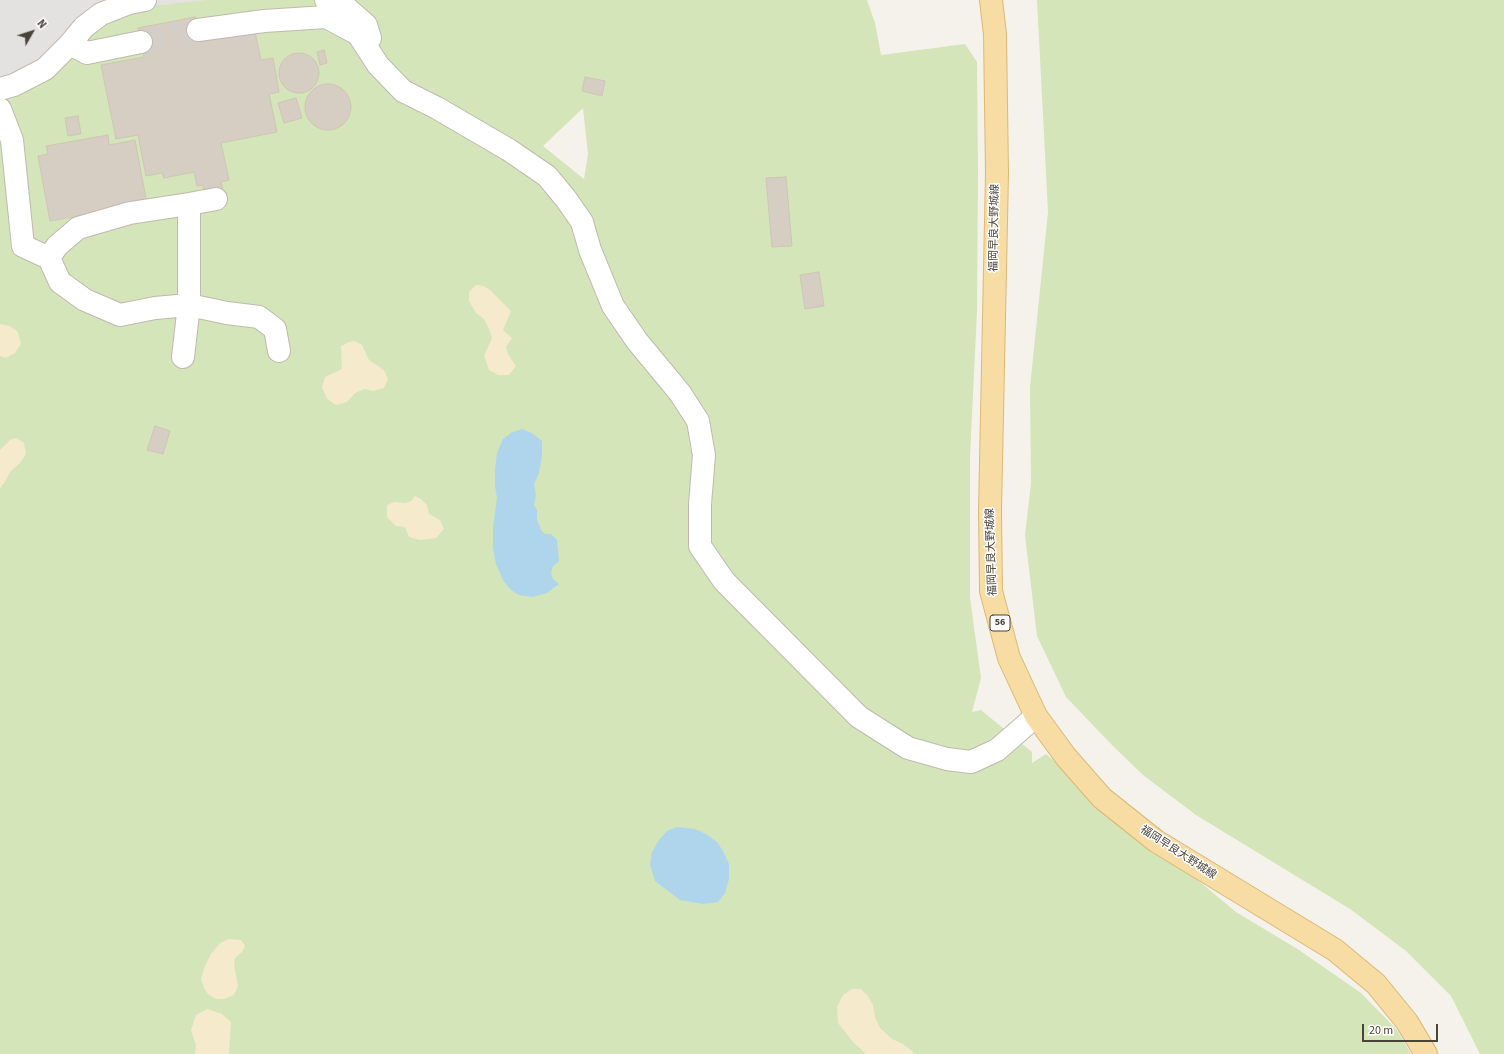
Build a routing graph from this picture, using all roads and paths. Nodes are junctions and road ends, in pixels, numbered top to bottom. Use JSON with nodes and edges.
{"nodes":[{"id":1,"x":144,"y":0,"type":"edge"},
{"id":2,"x":326,"y":0,"type":"edge"},
{"id":3,"x":991,"y":0,"type":"edge"},
{"id":4,"x":198,"y":30,"type":"tunnel mouth"},
{"id":5,"x":141,"y":42,"type":"tunnel mouth"},
{"id":6,"x":70,"y":44,"type":"junction"},
{"id":7,"x":378,"y":65,"type":"junction"},
{"id":8,"x":0,"y":89,"type":"edge"},
{"id":9,"x":0,"y":109,"type":"edge"},
{"id":10,"x":216,"y":199,"type":"dead end"},
{"id":11,"x":189,"y":204,"type":"junction"},
{"id":12,"x":49,"y":258,"type":"junction"},
{"id":13,"x":189,"y":305,"type":"junction"},
{"id":14,"x":279,"y":351,"type":"dead end"},
{"id":15,"x":183,"y":357,"type":"dead end"},
{"id":16,"x":1036,"y":716,"type":"junction"},
{"id":17,"x":1426,"y":1054,"type":"edge"}],
"edges":[{"from":1,"to":6,"type":"lane"},
{"from":2,"to":7,"type":"lane"},
{"from":3,"to":16,"type":"main road","name":"福岡早良大野城線","number":"56"},
{"from":4,"to":7,"type":"lane"},
{"from":5,"to":6,"type":"lane"},
{"from":6,"to":8,"type":"lane"},
{"from":7,"to":16,"type":"lane"},
{"from":9,"to":12,"type":"lane"},
{"from":10,"to":11,"type":"lane"},
{"from":11,"to":12,"type":"lane"},
{"from":11,"to":13,"type":"lane"},
{"from":12,"to":13,"type":"lane"},
{"from":13,"to":14,"type":"lane"},
{"from":13,"to":15,"type":"lane"},
{"from":16,"to":17,"type":"main road","name":"福岡早良大野城線","number":"56"}]}
